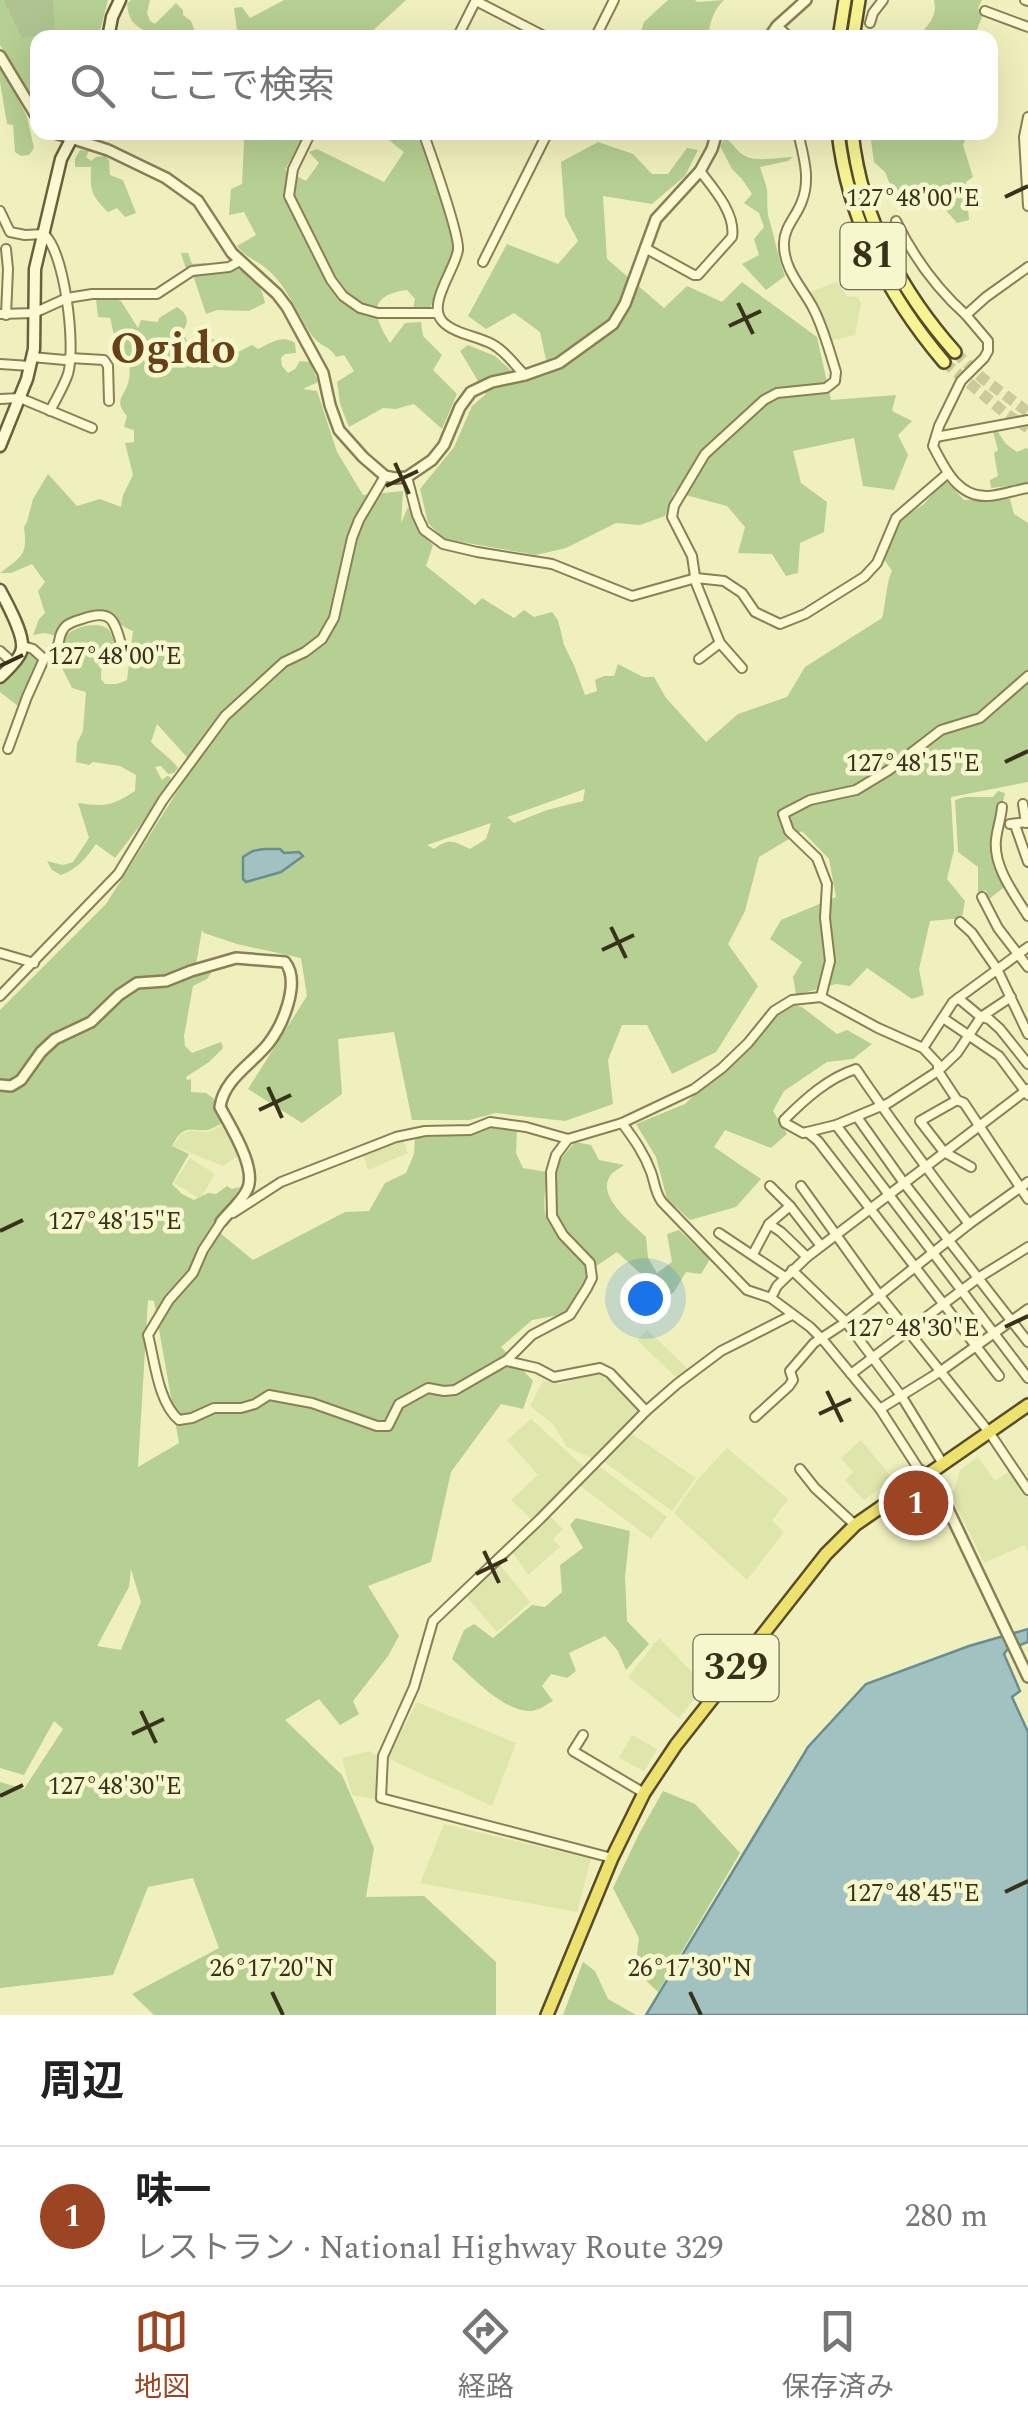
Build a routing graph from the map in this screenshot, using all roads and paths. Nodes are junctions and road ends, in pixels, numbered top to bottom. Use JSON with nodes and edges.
{"nodes":[{"id":1,"x":120,"y":0,"type":"edge"},
{"id":2,"x":614,"y":0,"type":"edge"},
{"id":3,"x":806,"y":0,"type":"edge"},
{"id":4,"x":845,"y":0,"type":"edge"},
{"id":5,"x":859,"y":0,"type":"edge"},
{"id":6,"x":883,"y":0,"type":"edge"},
{"id":7,"x":476,"y":1,"type":"edge"},
{"id":8,"x":986,"y":11,"type":"dead end"},
{"id":9,"x":870,"y":23,"type":"dead end"},
{"id":10,"x":777,"y":26,"type":"junction"},
{"id":11,"x":1028,"y":27,"type":"edge"},
{"id":12,"x":110,"y":30,"type":"edge"},
{"id":13,"x":461,"y":30,"type":"edge"},
{"id":14,"x":532,"y":30,"type":"edge"},
{"id":15,"x":599,"y":30,"type":"edge"},
{"id":16,"x":774,"y":30,"type":"edge"},
{"id":17,"x":781,"y":30,"type":"edge"},
{"id":18,"x":840,"y":30,"type":"edge"},
{"id":19,"x":854,"y":30,"type":"edge"},
{"id":20,"x":0,"y":56,"type":"edge"},
{"id":21,"x":30,"y":105,"type":"edge"},
{"id":22,"x":1028,"y":116,"type":"edge"},
{"id":23,"x":71,"y":140,"type":"edge"},
{"id":24,"x":83,"y":140,"type":"edge"},
{"id":25,"x":307,"y":140,"type":"edge"},
{"id":26,"x":426,"y":140,"type":"edge"},
{"id":27,"x":544,"y":140,"type":"edge"},
{"id":28,"x":715,"y":140,"type":"edge"},
{"id":29,"x":800,"y":140,"type":"edge"},
{"id":30,"x":839,"y":140,"type":"edge"},
{"id":31,"x":853,"y":140,"type":"edge"},
{"id":32,"x":700,"y":172,"type":"junction"},
{"id":33,"x":1028,"y":206,"type":"edge"},
{"id":34,"x":0,"y":211,"type":"edge"},
{"id":35,"x":896,"y":221,"type":"dead end"},
{"id":36,"x":44,"y":234,"type":"junction"},
{"id":37,"x":645,"y":248,"type":"junction"},
{"id":38,"x":6,"y":249,"type":"dead end"},
{"id":39,"x":240,"y":262,"type":"junction"},
{"id":40,"x":483,"y":262,"type":"dead end"},
{"id":41,"x":1028,"y":268,"type":"edge"},
{"id":42,"x":67,"y":298,"type":"junction"},
{"id":43,"x":34,"y":313,"type":"junction"},
{"id":44,"x":438,"y":313,"type":"junction"},
{"id":45,"x":3,"y":315,"type":"edge"},
{"id":46,"x":966,"y":315,"type":"junction"},
{"id":47,"x":955,"y":352,"type":"tunnel mouth"},
{"id":48,"x":70,"y":358,"type":"junction"},
{"id":49,"x":31,"y":361,"type":"junction"},
{"id":50,"x":944,"y":362,"type":"tunnel mouth"},
{"id":51,"x":0,"y":364,"type":"edge"},
{"id":52,"x":525,"y":375,"type":"junction"},
{"id":53,"x":20,"y":398,"type":"junction"},
{"id":54,"x":0,"y":399,"type":"edge"},
{"id":55,"x":109,"y":401,"type":"dead end"},
{"id":56,"x":50,"y":410,"type":"junction"},
{"id":57,"x":1028,"y":420,"type":"edge"},
{"id":58,"x":92,"y":428,"type":"dead end"},
{"id":59,"x":936,"y":437,"type":"junction"},
{"id":60,"x":0,"y":446,"type":"edge"},
{"id":61,"x":947,"y":474,"type":"junction"},
{"id":62,"x":385,"y":476,"type":"junction"},
{"id":63,"x":407,"y":477,"type":"junction"},
{"id":64,"x":1028,"y":488,"type":"edge"},
{"id":65,"x":696,"y":578,"type":"junction"},
{"id":66,"x":0,"y":590,"type":"edge"},
{"id":67,"x":720,"y":643,"type":"junction"},
{"id":68,"x":121,"y":644,"type":"dead end"},
{"id":69,"x":23,"y":646,"type":"junction"},
{"id":70,"x":0,"y":651,"type":"edge"},
{"id":71,"x":44,"y":659,"type":"junction"},
{"id":72,"x":699,"y":659,"type":"dead end"},
{"id":73,"x":13,"y":663,"type":"junction"},
{"id":74,"x":742,"y":668,"type":"dead end"},
{"id":75,"x":1028,"y":676,"type":"edge"},
{"id":76,"x":0,"y":677,"type":"edge"},
{"id":77,"x":8,"y":748,"type":"dead end"},
{"id":78,"x":1023,"y":804,"type":"dead end"},
{"id":79,"x":1002,"y":807,"type":"dead end"},
{"id":80,"x":1027,"y":822,"type":"edge"},
{"id":81,"x":1001,"y":823,"type":"junction"},
{"id":82,"x":1015,"y":825,"type":"junction"},
{"id":83,"x":1028,"y":862,"type":"edge"},
{"id":84,"x":982,"y":896,"type":"dead end"},
{"id":85,"x":1028,"y":916,"type":"edge"},
{"id":86,"x":960,"y":922,"type":"dead end"},
{"id":87,"x":1028,"y":947,"type":"edge"},
{"id":88,"x":0,"y":952,"type":"edge"},
{"id":89,"x":1018,"y":953,"type":"junction"},
{"id":90,"x":34,"y":963,"type":"junction"},
{"id":91,"x":1028,"y":967,"type":"edge"},
{"id":92,"x":997,"y":969,"type":"junction"},
{"id":93,"x":0,"y":996,"type":"edge"},
{"id":94,"x":1010,"y":996,"type":"junction"},
{"id":95,"x":822,"y":997,"type":"junction"},
{"id":96,"x":958,"y":998,"type":"junction"},
{"id":97,"x":980,"y":1017,"type":"junction"},
{"id":98,"x":943,"y":1018,"type":"junction"},
{"id":99,"x":968,"y":1034,"type":"junction"},
{"id":100,"x":1028,"y":1034,"type":"edge"},
{"id":101,"x":923,"y":1048,"type":"junction"},
{"id":102,"x":1028,"y":1064,"type":"edge"},
{"id":103,"x":938,"y":1071,"type":"junction"},
{"id":104,"x":0,"y":1085,"type":"edge"},
{"id":105,"x":1027,"y":1092,"type":"edge"},
{"id":106,"x":957,"y":1100,"type":"junction"},
{"id":107,"x":881,"y":1106,"type":"junction"},
{"id":108,"x":857,"y":1117,"type":"junction"},
{"id":109,"x":622,"y":1123,"type":"junction"},
{"id":110,"x":978,"y":1125,"type":"junction"},
{"id":111,"x":836,"y":1126,"type":"junction"},
{"id":112,"x":808,"y":1132,"type":"junction"},
{"id":113,"x":568,"y":1139,"type":"junction"},
{"id":114,"x":944,"y":1152,"type":"junction"},
{"id":115,"x":925,"y":1166,"type":"junction"},
{"id":116,"x":971,"y":1168,"type":"dead end"},
{"id":117,"x":904,"y":1183,"type":"junction"},
{"id":118,"x":1025,"y":1184,"type":"edge"},
{"id":119,"x":770,"y":1186,"type":"dead end"},
{"id":120,"x":801,"y":1186,"type":"dead end"},
{"id":121,"x":888,"y":1195,"type":"junction"},
{"id":122,"x":1028,"y":1199,"type":"edge"},
{"id":123,"x":790,"y":1206,"type":"junction"},
{"id":124,"x":871,"y":1209,"type":"junction"},
{"id":125,"x":221,"y":1222,"type":"junction"},
{"id":126,"x":769,"y":1224,"type":"junction"},
{"id":127,"x":969,"y":1224,"type":"junction"},
{"id":128,"x":720,"y":1233,"type":"dead end"},
{"id":129,"x":836,"y":1236,"type":"junction"},
{"id":130,"x":950,"y":1241,"type":"junction"},
{"id":131,"x":821,"y":1246,"type":"junction"},
{"id":132,"x":1028,"y":1247,"type":"edge"},
{"id":133,"x":753,"y":1254,"type":"junction"},
{"id":134,"x":934,"y":1254,"type":"junction"},
{"id":135,"x":807,"y":1256,"type":"junction"},
{"id":136,"x":916,"y":1267,"type":"junction"},
{"id":137,"x":792,"y":1270,"type":"junction"},
{"id":138,"x":784,"y":1277,"type":"junction"},
{"id":139,"x":978,"y":1278,"type":"junction"},
{"id":140,"x":962,"y":1290,"type":"junction"},
{"id":141,"x":880,"y":1296,"type":"junction"},
{"id":142,"x":771,"y":1298,"type":"junction"},
{"id":143,"x":944,"y":1304,"type":"junction"},
{"id":144,"x":1028,"y":1309,"type":"edge"},
{"id":145,"x":792,"y":1315,"type":"junction"},
{"id":146,"x":1010,"y":1320,"type":"junction"},
{"id":147,"x":846,"y":1322,"type":"junction"},
{"id":148,"x":906,"y":1330,"type":"junction"},
{"id":149,"x":994,"y":1332,"type":"junction"},
{"id":150,"x":823,"y":1340,"type":"junction"},
{"id":151,"x":1028,"y":1342,"type":"edge"},
{"id":152,"x":976,"y":1346,"type":"junction"},
{"id":153,"x":872,"y":1358,"type":"junction"},
{"id":154,"x":507,"y":1360,"type":"junction"},
{"id":155,"x":941,"y":1372,"type":"junction"},
{"id":156,"x":851,"y":1374,"type":"junction"},
{"id":157,"x":998,"y":1376,"type":"dead end"},
{"id":158,"x":1028,"y":1378,"type":"edge"},
{"id":159,"x":902,"y":1398,"type":"junction"},
{"id":160,"x":1028,"y":1405,"type":"edge"},
{"id":161,"x":880,"y":1410,"type":"junction"},
{"id":162,"x":646,"y":1411,"type":"junction"},
{"id":163,"x":756,"y":1417,"type":"dead end"},
{"id":164,"x":988,"y":1432,"type":"junction"},
{"id":165,"x":943,"y":1464,"type":"junction"},
{"id":166,"x":800,"y":1470,"type":"dead end"},
{"id":167,"x":927,"y":1474,"type":"junction"},
{"id":168,"x":1028,"y":1490,"type":"edge"},
{"id":169,"x":855,"y":1525,"type":"junction"},
{"id":170,"x":1025,"y":1662,"type":"edge"},
{"id":171,"x":1028,"y":1677,"type":"edge"},
{"id":172,"x":582,"y":1734,"type":"dead end"},
{"id":173,"x":644,"y":1794,"type":"junction"},
{"id":174,"x":612,"y":1858,"type":"junction"},
{"id":175,"x":547,"y":2015,"type":"edge"}],
"edges":[{"from":1,"to":12,"type":"main road"},
{"from":2,"to":15,"type":"street"},
{"from":3,"to":10,"type":"street"},
{"from":4,"to":18,"type":"main road"},
{"from":5,"to":19,"type":"main road"},
{"from":6,"to":9,"type":"street"},
{"from":7,"to":13,"type":"street"},
{"from":7,"to":14,"type":"street"},
{"from":8,"to":11,"type":"street"},
{"from":10,"to":16,"type":"street"},
{"from":10,"to":17,"type":"street"},
{"from":20,"to":21,"type":"street"},
{"from":22,"to":33,"type":"street"},
{"from":23,"to":36,"type":"main road"},
{"from":24,"to":39,"type":"street"},
{"from":25,"to":44,"type":"street"},
{"from":26,"to":44,"type":"street"},
{"from":27,"to":40,"type":"street"},
{"from":28,"to":32,"type":"street"},
{"from":29,"to":65,"type":"street"},
{"from":30,"to":50,"type":"main road","number":"81"},
{"from":31,"to":47,"type":"main road","number":"81"},
{"from":32,"to":37,"type":"street"},
{"from":32,"to":37,"type":"street"},
{"from":34,"to":36,"type":"street"},
{"from":35,"to":46,"type":"street"},
{"from":36,"to":42,"type":"street"},
{"from":36,"to":43,"type":"main road"},
{"from":37,"to":52,"type":"street"},
{"from":38,"to":45,"type":"street"},
{"from":39,"to":42,"type":"street"},
{"from":39,"to":62,"type":"street"},
{"from":41,"to":46,"type":"street"},
{"from":42,"to":43,"type":"street"},
{"from":42,"to":48,"type":"street"},
{"from":43,"to":45,"type":"street"},
{"from":43,"to":49,"type":"main road"},
{"from":44,"to":52,"type":"street"},
{"from":46,"to":59,"type":"street"},
{"from":48,"to":49,"type":"street"},
{"from":48,"to":55,"type":"street"},
{"from":48,"to":56,"type":"street"},
{"from":49,"to":51,"type":"street"},
{"from":49,"to":53,"type":"main road"},
{"from":52,"to":63,"type":"street"},
{"from":53,"to":54,"type":"street"},
{"from":53,"to":56,"type":"street"},
{"from":53,"to":60,"type":"main road"},
{"from":56,"to":58,"type":"street"},
{"from":57,"to":59,"type":"street"},
{"from":59,"to":61,"type":"street"},
{"from":61,"to":64,"type":"street"},
{"from":61,"to":65,"type":"street"},
{"from":62,"to":63,"type":"street"},
{"from":62,"to":90,"type":"street"},
{"from":63,"to":65,"type":"street"},
{"from":65,"to":67,"type":"street"},
{"from":66,"to":69,"type":"main road"},
{"from":67,"to":72,"type":"street"},
{"from":67,"to":74,"type":"street"},
{"from":68,"to":71,"type":"street"},
{"from":69,"to":71,"type":"street"},
{"from":69,"to":73,"type":"main road"},
{"from":70,"to":73,"type":"street"},
{"from":71,"to":77,"type":"street"},
{"from":73,"to":76,"type":"main road"},
{"from":75,"to":95,"type":"street"},
{"from":78,"to":80,"type":"street"},
{"from":79,"to":81,"type":"street"},
{"from":80,"to":82,"type":"street"},
{"from":81,"to":82,"type":"street"},
{"from":81,"to":85,"type":"street"},
{"from":82,"to":83,"type":"street"},
{"from":84,"to":89,"type":"street"},
{"from":86,"to":92,"type":"street"},
{"from":87,"to":89,"type":"street"},
{"from":88,"to":90,"type":"street"},
{"from":89,"to":91,"type":"street"},
{"from":89,"to":92,"type":"street"},
{"from":90,"to":93,"type":"street"},
{"from":92,"to":94,"type":"street"},
{"from":92,"to":96,"type":"street"},
{"from":94,"to":97,"type":"street"},
{"from":94,"to":100,"type":"street"},
{"from":95,"to":101,"type":"street"},
{"from":95,"to":109,"type":"street"},
{"from":96,"to":97,"type":"street"},
{"from":96,"to":98,"type":"street"},
{"from":97,"to":99,"type":"street"},
{"from":97,"to":102,"type":"street"},
{"from":98,"to":99,"type":"street"},
{"from":98,"to":101,"type":"street"},
{"from":99,"to":103,"type":"street"},
{"from":99,"to":105,"type":"street"},
{"from":101,"to":103,"type":"street"},
{"from":103,"to":106,"type":"street"},
{"from":103,"to":107,"type":"street"},
{"from":104,"to":125,"type":"street"},
{"from":105,"to":110,"type":"street"},
{"from":106,"to":110,"type":"street"},
{"from":106,"to":114,"type":"street"},
{"from":107,"to":108,"type":"street"},
{"from":107,"to":112,"type":"street"},
{"from":107,"to":115,"type":"street"},
{"from":108,"to":111,"type":"street"},
{"from":108,"to":117,"type":"street"},
{"from":109,"to":113,"type":"street"},
{"from":109,"to":142,"type":"street"},
{"from":110,"to":114,"type":"street"},
{"from":110,"to":118,"type":"street"},
{"from":111,"to":112,"type":"street"},
{"from":111,"to":121,"type":"street"},
{"from":112,"to":124,"type":"street"},
{"from":113,"to":125,"type":"street"},
{"from":113,"to":154,"type":"street"},
{"from":114,"to":115,"type":"street"},
{"from":114,"to":116,"type":"street"},
{"from":115,"to":117,"type":"street"},
{"from":115,"to":127,"type":"street"},
{"from":117,"to":121,"type":"street"},
{"from":117,"to":130,"type":"street"},
{"from":118,"to":122,"type":"street"},
{"from":118,"to":127,"type":"street"},
{"from":119,"to":123,"type":"street"},
{"from":120,"to":129,"type":"street"},
{"from":121,"to":124,"type":"street"},
{"from":121,"to":134,"type":"street"},
{"from":123,"to":126,"type":"street"},
{"from":123,"to":131,"type":"street"},
{"from":124,"to":129,"type":"street"},
{"from":124,"to":136,"type":"street"},
{"from":125,"to":154,"type":"street"},
{"from":126,"to":133,"type":"street"},
{"from":126,"to":135,"type":"street"},
{"from":127,"to":130,"type":"street"},
{"from":128,"to":133,"type":"street"},
{"from":129,"to":131,"type":"street"},
{"from":129,"to":141,"type":"street"},
{"from":130,"to":134,"type":"street"},
{"from":130,"to":139,"type":"street"},
{"from":131,"to":135,"type":"street"},
{"from":132,"to":139,"type":"street"},
{"from":133,"to":138,"type":"street"},
{"from":134,"to":136,"type":"street"},
{"from":134,"to":140,"type":"street"},
{"from":135,"to":137,"type":"street"},
{"from":136,"to":141,"type":"street"},
{"from":136,"to":143,"type":"street"},
{"from":137,"to":138,"type":"street"},
{"from":137,"to":147,"type":"street"},
{"from":138,"to":142,"type":"street"},
{"from":139,"to":140,"type":"street"},
{"from":139,"to":146,"type":"street"},
{"from":140,"to":143,"type":"street"},
{"from":140,"to":149,"type":"street"},
{"from":141,"to":147,"type":"street"},
{"from":141,"to":148,"type":"street"},
{"from":142,"to":145,"type":"street"},
{"from":143,"to":148,"type":"street"},
{"from":143,"to":152,"type":"street"},
{"from":144,"to":146,"type":"street"},
{"from":145,"to":150,"type":"street"},
{"from":145,"to":162,"type":"street"},
{"from":146,"to":149,"type":"street"},
{"from":146,"to":151,"type":"street"},
{"from":147,"to":150,"type":"street"},
{"from":147,"to":153,"type":"street"},
{"from":148,"to":153,"type":"street"},
{"from":148,"to":155,"type":"street"},
{"from":149,"to":152,"type":"street"},
{"from":149,"to":158,"type":"street"},
{"from":150,"to":156,"type":"street"},
{"from":150,"to":163,"type":"street"},
{"from":152,"to":155,"type":"street"},
{"from":152,"to":157,"type":"street"},
{"from":153,"to":156,"type":"street"},
{"from":153,"to":159,"type":"street"},
{"from":154,"to":162,"type":"street"},
{"from":155,"to":159,"type":"street"},
{"from":155,"to":164,"type":"street"},
{"from":156,"to":161,"type":"street"},
{"from":159,"to":161,"type":"street"},
{"from":159,"to":165,"type":"street"},
{"from":160,"to":164,"type":"highway","number":"329"},
{"from":161,"to":167,"type":"street"},
{"from":162,"to":174,"type":"street"},
{"from":164,"to":165,"type":"highway","number":"329"},
{"from":164,"to":168,"type":"street"},
{"from":165,"to":167,"type":"highway","number":"329"},
{"from":166,"to":169,"type":"street"},
{"from":167,"to":169,"type":"highway","number":"329"},
{"from":167,"to":170,"type":"street"},
{"from":169,"to":173,"type":"highway","number":"329"},
{"from":170,"to":171,"type":"street"},
{"from":172,"to":173,"type":"street"},
{"from":173,"to":174,"type":"highway","number":"329"},
{"from":174,"to":175,"type":"highway","number":"329"}]}
